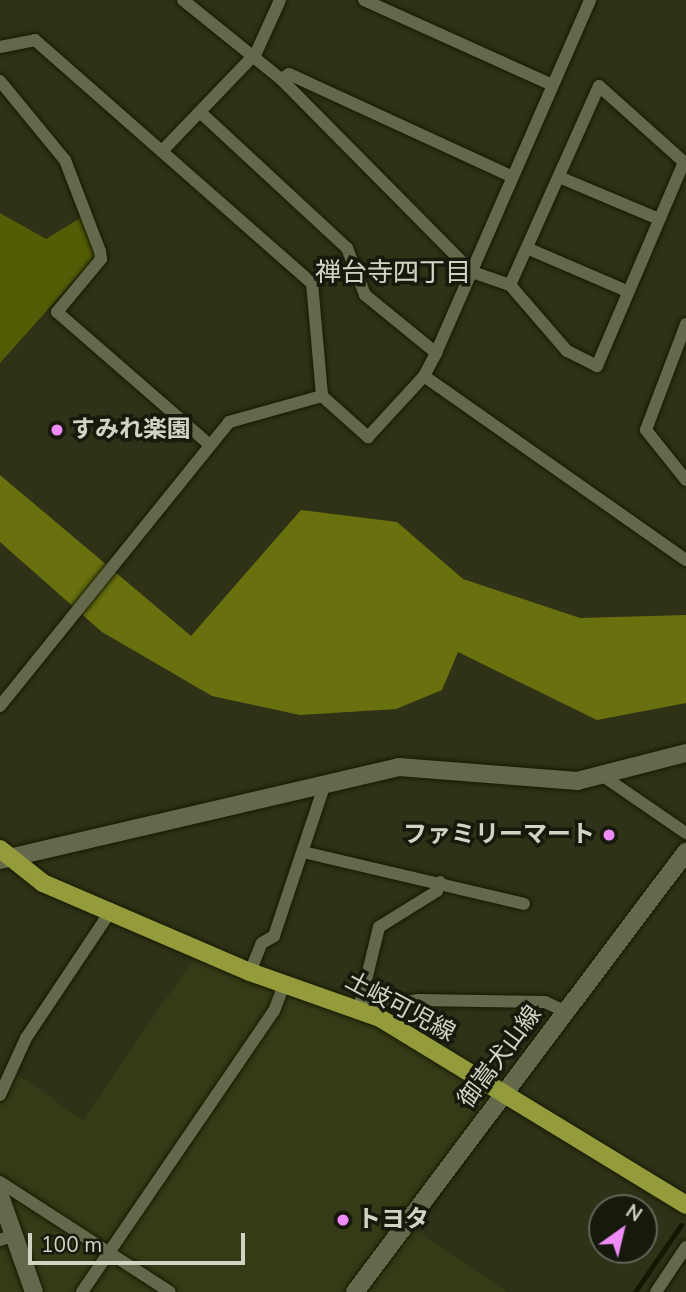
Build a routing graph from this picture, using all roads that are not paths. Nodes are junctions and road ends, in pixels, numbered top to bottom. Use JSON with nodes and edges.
{"nodes":[{"id":1,"x":183,"y":0,"type":"edge"},
{"id":2,"x":280,"y":0,"type":"edge"},
{"id":3,"x":364,"y":0,"type":"edge"},
{"id":4,"x":590,"y":0,"type":"edge"},
{"id":5,"x":0,"y":47,"type":"edge"},
{"id":6,"x":256,"y":53,"type":"junction"},
{"id":7,"x":281,"y":79,"type":"junction"},
{"id":8,"x":0,"y":81,"type":"edge"},
{"id":9,"x":552,"y":85,"type":"junction"},
{"id":10,"x":200,"y":112,"type":"junction"},
{"id":11,"x":163,"y":150,"type":"junction"},
{"id":12,"x":511,"y":176,"type":"junction"},
{"id":13,"x":559,"y":177,"type":"junction"},
{"id":14,"x":659,"y":219,"type":"junction"},
{"id":15,"x":529,"y":249,"type":"junction"},
{"id":16,"x":472,"y":272,"type":"junction"},
{"id":17,"x":510,"y":285,"type":"junction"},
{"id":18,"x":627,"y":291,"type":"junction"},
{"id":19,"x":686,"y":324,"type":"edge"},
{"id":20,"x":436,"y":353,"type":"junction"},
{"id":21,"x":424,"y":376,"type":"junction"},
{"id":22,"x":322,"y":396,"type":"junction"},
{"id":23,"x":209,"y":445,"type":"junction"},
{"id":24,"x":686,"y":480,"type":"edge"},
{"id":25,"x":686,"y":560,"type":"edge"},
{"id":26,"x":0,"y":706,"type":"edge"},
{"id":27,"x":686,"y":753,"type":"edge"},
{"id":28,"x":603,"y":776,"type":"junction"},
{"id":29,"x":326,"y":784,"type":"junction"},
{"id":30,"x":686,"y":833,"type":"edge"},
{"id":31,"x":303,"y":852,"type":"junction"},
{"id":32,"x":686,"y":852,"type":"edge"},
{"id":33,"x":3,"y":855,"type":"edge"},
{"id":34,"x":440,"y":883,"type":"junction"},
{"id":35,"x":524,"y":904,"type":"dead end"},
{"id":36,"x":110,"y":912,"type":"junction"},
{"id":37,"x":250,"y":972,"type":"junction"},
{"id":38,"x":285,"y":982,"type":"junction"},
{"id":39,"x":359,"y":1009,"type":"junction"},
{"id":40,"x":564,"y":1011,"type":"junction"},
{"id":41,"x":0,"y":1095,"type":"edge"},
{"id":42,"x":506,"y":1096,"type":"junction"},
{"id":43,"x":0,"y":1182,"type":"edge"},
{"id":44,"x":0,"y":1196,"type":"edge"},
{"id":45,"x":686,"y":1205,"type":"edge"},
{"id":46,"x":7,"y":1237,"type":"edge"},
{"id":47,"x":686,"y":1247,"type":"edge"},
{"id":48,"x":110,"y":1251,"type":"junction"},
{"id":49,"x":34,"y":1292,"type":"edge"},
{"id":50,"x":82,"y":1292,"type":"edge"},
{"id":51,"x":170,"y":1292,"type":"edge"},
{"id":52,"x":355,"y":1292,"type":"edge"},
{"id":53,"x":656,"y":1292,"type":"edge"}],
"edges":[{"from":1,"to":6,"type":"street"},
{"from":2,"to":6,"type":"street"},
{"from":3,"to":9,"type":"street"},
{"from":4,"to":9,"type":"street"},
{"from":5,"to":11,"type":"street"},
{"from":6,"to":7,"type":"street"},
{"from":6,"to":10,"type":"street"},
{"from":7,"to":12,"type":"street"},
{"from":7,"to":16,"type":"street"},
{"from":8,"to":23,"type":"street"},
{"from":9,"to":12,"type":"street"},
{"from":10,"to":11,"type":"street"},
{"from":10,"to":20,"type":"street"},
{"from":11,"to":22,"type":"street"},
{"from":12,"to":16,"type":"street"},
{"from":13,"to":14,"type":"street"},
{"from":13,"to":14,"type":"street"},
{"from":13,"to":15,"type":"street"},
{"from":14,"to":18,"type":"street"},
{"from":15,"to":17,"type":"street"},
{"from":15,"to":18,"type":"street"},
{"from":16,"to":17,"type":"street"},
{"from":16,"to":20,"type":"street"},
{"from":17,"to":18,"type":"street"},
{"from":19,"to":24,"type":"street"},
{"from":20,"to":21,"type":"street"},
{"from":21,"to":22,"type":"street"},
{"from":21,"to":25,"type":"street"},
{"from":22,"to":23,"type":"street"},
{"from":23,"to":26,"type":"street"},
{"from":27,"to":28,"type":"street"},
{"from":28,"to":29,"type":"street"},
{"from":28,"to":30,"type":"street"},
{"from":29,"to":31,"type":"street"},
{"from":29,"to":33,"type":"street"},
{"from":31,"to":34,"type":"street"},
{"from":31,"to":37,"type":"street"},
{"from":32,"to":40,"type":"street","name":"御嵩犬山線"},
{"from":33,"to":36,"type":"main road","name":"土岐可児線"},
{"from":34,"to":35,"type":"street"},
{"from":34,"to":39,"type":"street"},
{"from":36,"to":37,"type":"main road","name":"土岐可児線"},
{"from":36,"to":41,"type":"street"},
{"from":37,"to":38,"type":"main road","name":"土岐可児線"},
{"from":38,"to":39,"type":"main road","name":"土岐可児線"},
{"from":38,"to":48,"type":"street"},
{"from":39,"to":40,"type":"street"},
{"from":39,"to":42,"type":"main road","name":"土岐可児線"},
{"from":40,"to":42,"type":"street","name":"御嵩犬山線"},
{"from":42,"to":45,"type":"main road","name":"土岐可児線"},
{"from":42,"to":52,"type":"street","name":"御嵩犬山線"},
{"from":43,"to":48,"type":"street"},
{"from":44,"to":46,"type":"street"},
{"from":46,"to":49,"type":"street"},
{"from":47,"to":53,"type":"street"},
{"from":48,"to":50,"type":"street"},
{"from":48,"to":51,"type":"street"}]}
